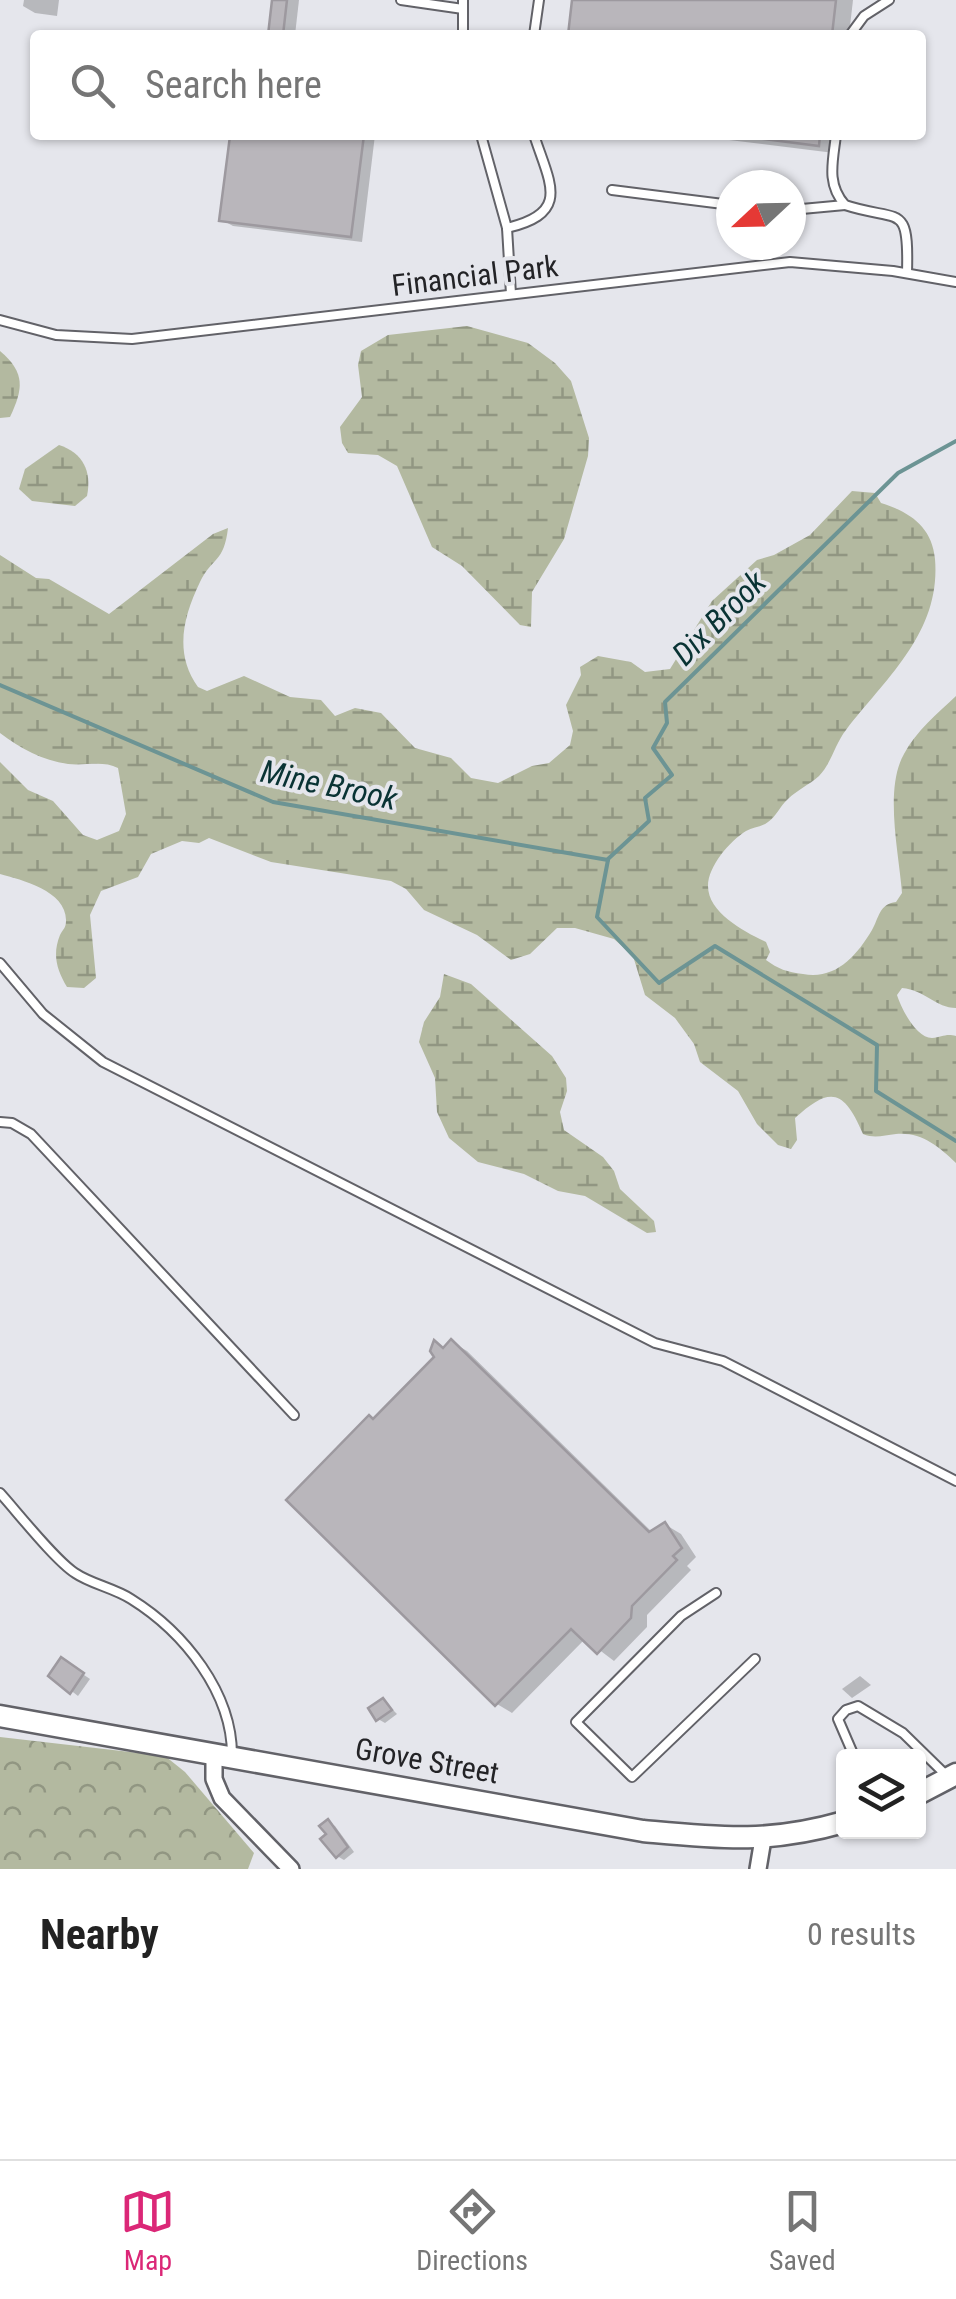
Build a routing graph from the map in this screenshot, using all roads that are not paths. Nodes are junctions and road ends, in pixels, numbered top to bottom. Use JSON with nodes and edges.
{"nodes":[{"id":1,"x":401,"y":0,"type":"edge"},
{"id":2,"x":539,"y":0,"type":"edge"},
{"id":3,"x":889,"y":0,"type":"edge"},
{"id":4,"x":422,"y":2,"type":"edge"},
{"id":5,"x":464,"y":5,"type":"edge"},
{"id":6,"x":463,"y":30,"type":"edge"},
{"id":7,"x":535,"y":30,"type":"edge"},
{"id":8,"x":854,"y":30,"type":"edge"},
{"id":9,"x":482,"y":140,"type":"edge"},
{"id":10,"x":536,"y":140,"type":"edge"},
{"id":11,"x":835,"y":140,"type":"edge"},
{"id":12,"x":612,"y":190,"type":"dead end"},
{"id":13,"x":716,"y":203,"type":"edge"},
{"id":14,"x":845,"y":205,"type":"junction"},
{"id":15,"x":806,"y":209,"type":"edge"},
{"id":16,"x":507,"y":228,"type":"junction"},
{"id":17,"x":907,"y":272,"type":"junction"},
{"id":18,"x":956,"y":282,"type":"edge"},
{"id":19,"x":511,"y":294,"type":"junction"},
{"id":20,"x":0,"y":320,"type":"edge"},
{"id":21,"x":0,"y":963,"type":"edge"},
{"id":22,"x":0,"y":1122,"type":"edge"},
{"id":23,"x":294,"y":1416,"type":"dead end"},
{"id":24,"x":956,"y":1481,"type":"edge"},
{"id":25,"x":0,"y":1493,"type":"edge"},
{"id":26,"x":716,"y":1592,"type":"dead end"},
{"id":27,"x":755,"y":1660,"type":"dead end"},
{"id":28,"x":0,"y":1716,"type":"edge"},
{"id":29,"x":851,"y":1749,"type":"edge"},
{"id":30,"x":921,"y":1749,"type":"edge"},
{"id":31,"x":926,"y":1753,"type":"edge"},
{"id":32,"x":223,"y":1755,"type":"junction"},
{"id":33,"x":952,"y":1776,"type":"edge"},
{"id":34,"x":926,"y":1790,"type":"edge"},
{"id":35,"x":836,"y":1824,"type":"edge"},
{"id":36,"x":762,"y":1839,"type":"junction"},
{"id":37,"x":291,"y":1869,"type":"edge"},
{"id":38,"x":758,"y":1869,"type":"edge"}],
"edges":[{"from":1,"to":4,"type":"lane"},
{"from":2,"to":7,"type":"lane"},
{"from":3,"to":8,"type":"lane"},
{"from":4,"to":5,"type":"lane"},
{"from":5,"to":6,"type":"lane"},
{"from":9,"to":16,"type":"lane"},
{"from":10,"to":16,"type":"lane"},
{"from":11,"to":14,"type":"lane"},
{"from":12,"to":13,"type":"lane"},
{"from":14,"to":15,"type":"lane"},
{"from":14,"to":17,"type":"lane"},
{"from":16,"to":19,"type":"lane"},
{"from":17,"to":18,"type":"lane","name":"Financial Park"},
{"from":17,"to":19,"type":"lane","name":"Financial Park"},
{"from":19,"to":20,"type":"lane","name":"Financial Park"},
{"from":21,"to":24,"type":"lane"},
{"from":22,"to":23,"type":"lane"},
{"from":25,"to":32,"type":"lane"},
{"from":26,"to":27,"type":"lane"},
{"from":28,"to":32,"type":"main road","name":"Grove Street"},
{"from":29,"to":30,"type":"lane"},
{"from":31,"to":33,"type":"lane"},
{"from":32,"to":36,"type":"main road","name":"Grove Street"},
{"from":32,"to":37,"type":"street"},
{"from":33,"to":34,"type":"main road"},
{"from":35,"to":36,"type":"main road","name":"Grove Street"},
{"from":36,"to":38,"type":"street"}]}
